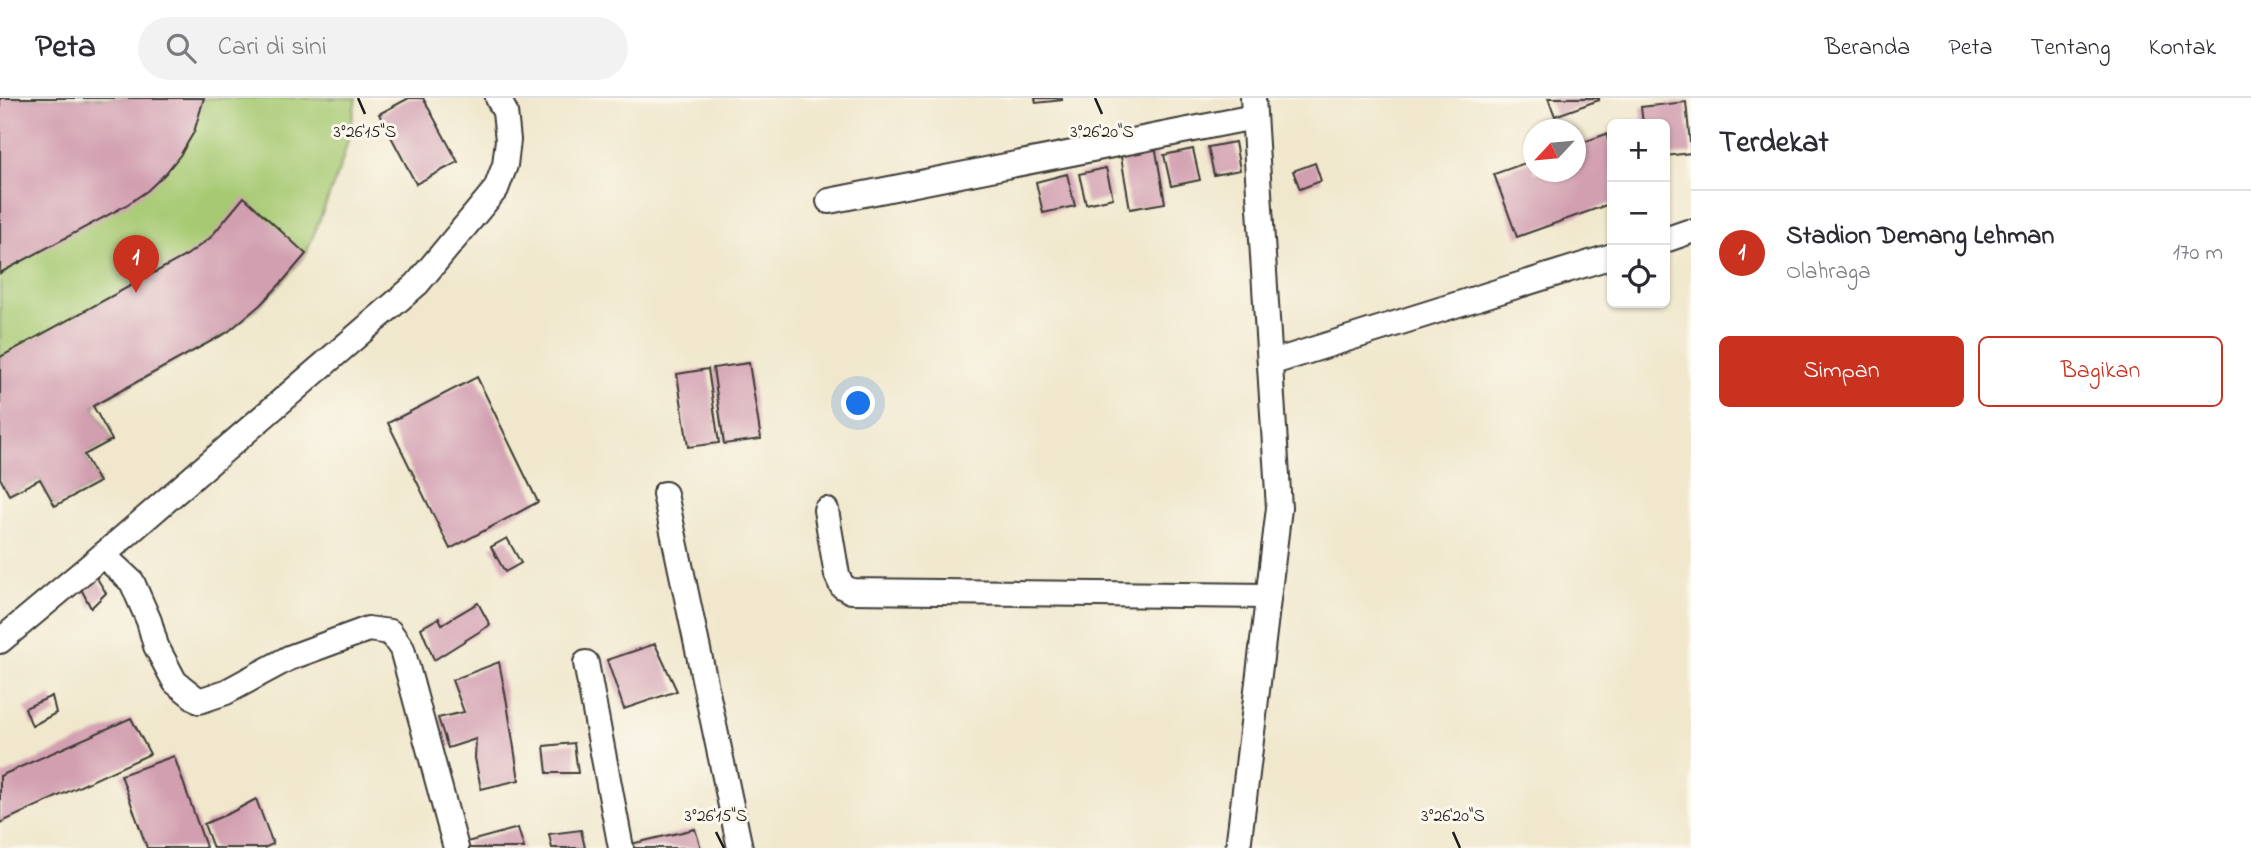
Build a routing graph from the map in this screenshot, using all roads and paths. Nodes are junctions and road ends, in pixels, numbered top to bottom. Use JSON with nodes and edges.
{"nodes":[{"id":1,"x":498,"y":98,"type":"edge"},
{"id":2,"x":1254,"y":108,"type":"edge"},
{"id":3,"x":829,"y":201,"type":"dead end"},
{"id":4,"x":1607,"y":258,"type":"edge"},
{"id":5,"x":1270,"y":363,"type":"junction"},
{"id":6,"x":666,"y":494,"type":"dead end"},
{"id":7,"x":826,"y":510,"type":"dead end"},
{"id":8,"x":103,"y":555,"type":"junction"},
{"id":9,"x":1268,"y":596,"type":"junction"},
{"id":10,"x":0,"y":641,"type":"edge"},
{"id":11,"x":586,"y":663,"type":"dead end"},
{"id":12,"x":456,"y":848,"type":"edge"},
{"id":13,"x":621,"y":848,"type":"edge"},
{"id":14,"x":740,"y":848,"type":"edge"},
{"id":15,"x":1238,"y":848,"type":"edge"}],
"edges":[{"from":1,"to":8,"type":"street"},
{"from":2,"to":3,"type":"street"},
{"from":2,"to":5,"type":"street"},
{"from":4,"to":5,"type":"street"},
{"from":5,"to":9,"type":"street"},
{"from":6,"to":14,"type":"street"},
{"from":7,"to":9,"type":"street"},
{"from":8,"to":10,"type":"street"},
{"from":8,"to":12,"type":"street"},
{"from":9,"to":15,"type":"street"},
{"from":11,"to":13,"type":"street"}]}
